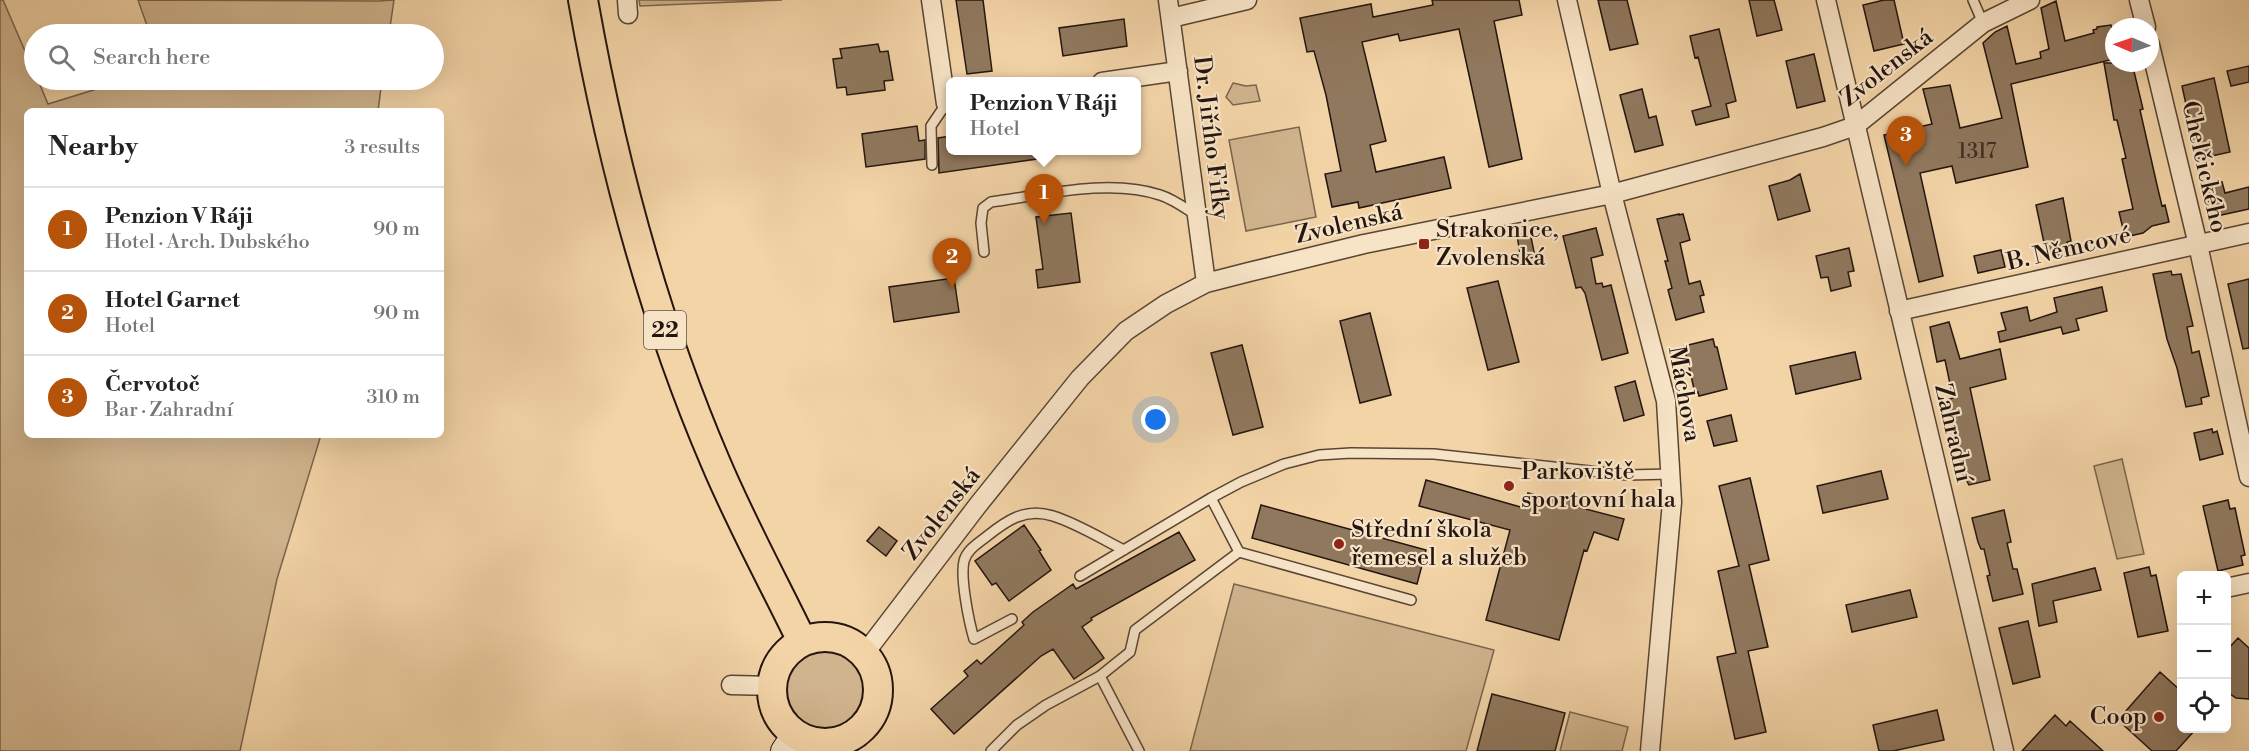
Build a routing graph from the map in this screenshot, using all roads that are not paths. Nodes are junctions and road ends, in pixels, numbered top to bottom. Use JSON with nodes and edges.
{"nodes":[{"id":1,"x":583,"y":0,"type":"edge"},
{"id":2,"x":932,"y":0,"type":"edge"},
{"id":3,"x":1247,"y":0,"type":"edge"},
{"id":4,"x":1567,"y":0,"type":"edge"},
{"id":5,"x":1826,"y":0,"type":"edge"},
{"id":6,"x":1973,"y":0,"type":"edge"},
{"id":7,"x":2031,"y":0,"type":"edge"},
{"id":8,"x":2139,"y":0,"type":"edge"},
{"id":9,"x":1169,"y":9,"type":"edge"},
{"id":10,"x":2144,"y":18,"type":"edge"},
{"id":11,"x":1983,"y":23,"type":"junction"},
{"id":12,"x":1178,"y":71,"type":"junction"},
{"id":13,"x":2156,"y":72,"type":"edge"},
{"id":14,"x":1132,"y":77,"type":"edge"},
{"id":15,"x":946,"y":90,"type":"edge"},
{"id":16,"x":946,"y":106,"type":"edge"},
{"id":17,"x":1855,"y":126,"type":"junction"},
{"id":18,"x":932,"y":165,"type":"dead end"},
{"id":19,"x":1612,"y":194,"type":"junction"},
{"id":20,"x":1196,"y":215,"type":"junction"},
{"id":21,"x":2249,"y":233,"type":"edge"},
{"id":22,"x":2198,"y":245,"type":"junction"},
{"id":23,"x":984,"y":252,"type":"dead end"},
{"id":24,"x":1206,"y":283,"type":"junction"},
{"id":25,"x":1899,"y":311,"type":"junction"},
{"id":26,"x":1672,"y":474,"type":"junction"},
{"id":27,"x":2249,"y":477,"type":"edge"},
{"id":28,"x":1211,"y":498,"type":"junction"},
{"id":29,"x":1124,"y":550,"type":"junction"},
{"id":30,"x":1239,"y":552,"type":"junction"},
{"id":31,"x":1080,"y":576,"type":"dead end"},
{"id":32,"x":2249,"y":583,"type":"edge"},
{"id":33,"x":2231,"y":587,"type":"edge"},
{"id":34,"x":1411,"y":600,"type":"dead end"},
{"id":35,"x":1012,"y":619,"type":"dead end"},
{"id":36,"x":802,"y":641,"type":"junction"},
{"id":37,"x":865,"y":653,"type":"junction"},
{"id":38,"x":1100,"y":676,"type":"junction"},
{"id":39,"x":731,"y":685,"type":"dead end"},
{"id":40,"x":772,"y":686,"type":"junction"},
{"id":41,"x":790,"y":743,"type":"edge"},
{"id":42,"x":858,"y":743,"type":"edge"},
{"id":43,"x":991,"y":751,"type":"edge"},
{"id":44,"x":1139,"y":751,"type":"edge"},
{"id":45,"x":1650,"y":751,"type":"edge"},
{"id":46,"x":2004,"y":751,"type":"edge"}],
"edges":[{"from":1,"to":36,"type":"main road","number":"22"},
{"from":2,"to":15,"type":"street"},
{"from":3,"to":9,"type":"street"},
{"from":4,"to":19,"type":"street","name":"Máchova"},
{"from":5,"to":17,"type":"street","name":"Zahradní"},
{"from":6,"to":11,"type":"lane"},
{"from":7,"to":11,"type":"street","name":"Zvolenská"},
{"from":8,"to":10,"type":"street"},
{"from":9,"to":12,"type":"street","name":"Dr. Jiřího Fifky"},
{"from":11,"to":17,"type":"street","name":"Zvolenská"},
{"from":12,"to":14,"type":"street"},
{"from":12,"to":20,"type":"street","name":"Dr. Jiřího Fifky"},
{"from":13,"to":22,"type":"street","name":"Chelčického"},
{"from":16,"to":18,"type":"lane"},
{"from":17,"to":19,"type":"street","name":"Zvolenská"},
{"from":17,"to":25,"type":"street","name":"Zahradní"},
{"from":19,"to":24,"type":"street","name":"Zvolenská"},
{"from":19,"to":26,"type":"street","name":"Máchova"},
{"from":20,"to":23,"type":"lane"},
{"from":20,"to":24,"type":"street","name":"Dr. Jiřího Fifky"},
{"from":21,"to":22,"type":"street","name":"B. Němcové"},
{"from":22,"to":25,"type":"street","name":"B. Němcové"},
{"from":22,"to":27,"type":"street","name":"Chelčického"},
{"from":24,"to":37,"type":"street","name":"Zvolenská"},
{"from":25,"to":46,"type":"street","name":"Zahradní"},
{"from":26,"to":28,"type":"lane"},
{"from":26,"to":45,"type":"street","name":"Máchova"},
{"from":28,"to":29,"type":"lane"},
{"from":28,"to":30,"type":"lane"},
{"from":29,"to":31,"type":"lane"},
{"from":29,"to":35,"type":"lane"},
{"from":30,"to":34,"type":"lane"},
{"from":30,"to":38,"type":"lane"},
{"from":32,"to":33,"type":"street"},
{"from":36,"to":37,"type":"main road"},
{"from":36,"to":40,"type":"main road"},
{"from":37,"to":42,"type":"main road"},
{"from":38,"to":43,"type":"lane"},
{"from":38,"to":44,"type":"lane"},
{"from":39,"to":40,"type":"street"},
{"from":40,"to":41,"type":"main road"},
{"from":41,"to":42,"type":"main road"}]}
